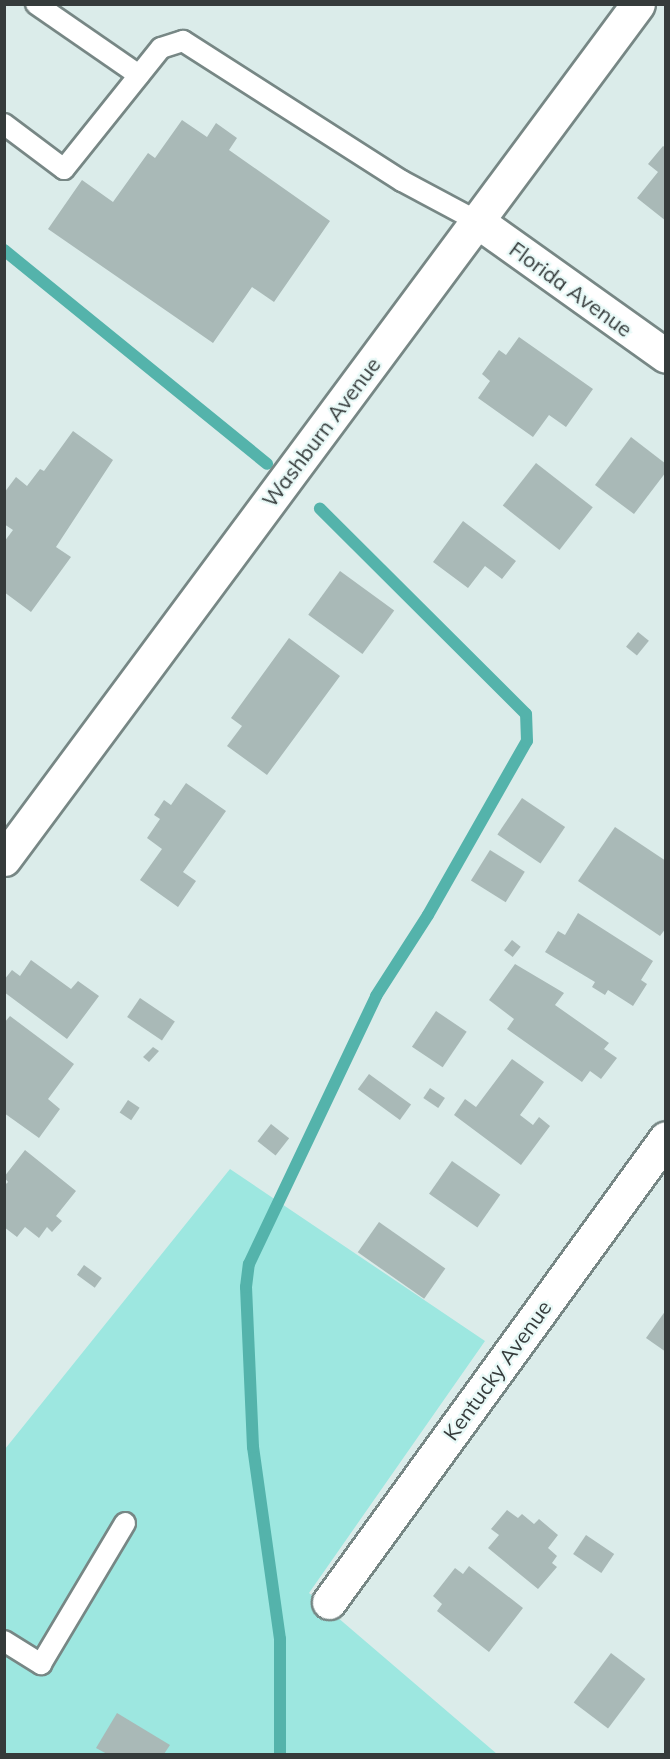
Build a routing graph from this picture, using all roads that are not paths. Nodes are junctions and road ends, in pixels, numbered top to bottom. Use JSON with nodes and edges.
{"nodes":[{"id":1,"x":36,"y":4,"type":"edge"},
{"id":2,"x":629,"y":8,"type":"edge"},
{"id":3,"x":139,"y":75,"type":"junction"},
{"id":4,"x":4,"y":124,"type":"edge"},
{"id":5,"x":477,"y":221,"type":"junction"},
{"id":6,"x":666,"y":356,"type":"edge"},
{"id":7,"x":4,"y":860,"type":"edge"},
{"id":8,"x":666,"y":1138,"type":"edge"},
{"id":9,"x":125,"y":1523,"type":"dead end"},
{"id":10,"x":329,"y":1602,"type":"dead end"},
{"id":11,"x":4,"y":1641,"type":"edge"}],
"edges":[{"from":1,"to":3,"type":"lane"},
{"from":2,"to":5,"type":"street","name":"Washburn Avenue"},
{"from":3,"to":4,"type":"lane"},
{"from":3,"to":5,"type":"lane"},
{"from":5,"to":6,"type":"street","name":"Florida Avenue"},
{"from":5,"to":7,"type":"street","name":"Washburn Avenue"},
{"from":8,"to":10,"type":"street","name":"Kentucky Avenue"},
{"from":9,"to":11,"type":"lane"}]}
